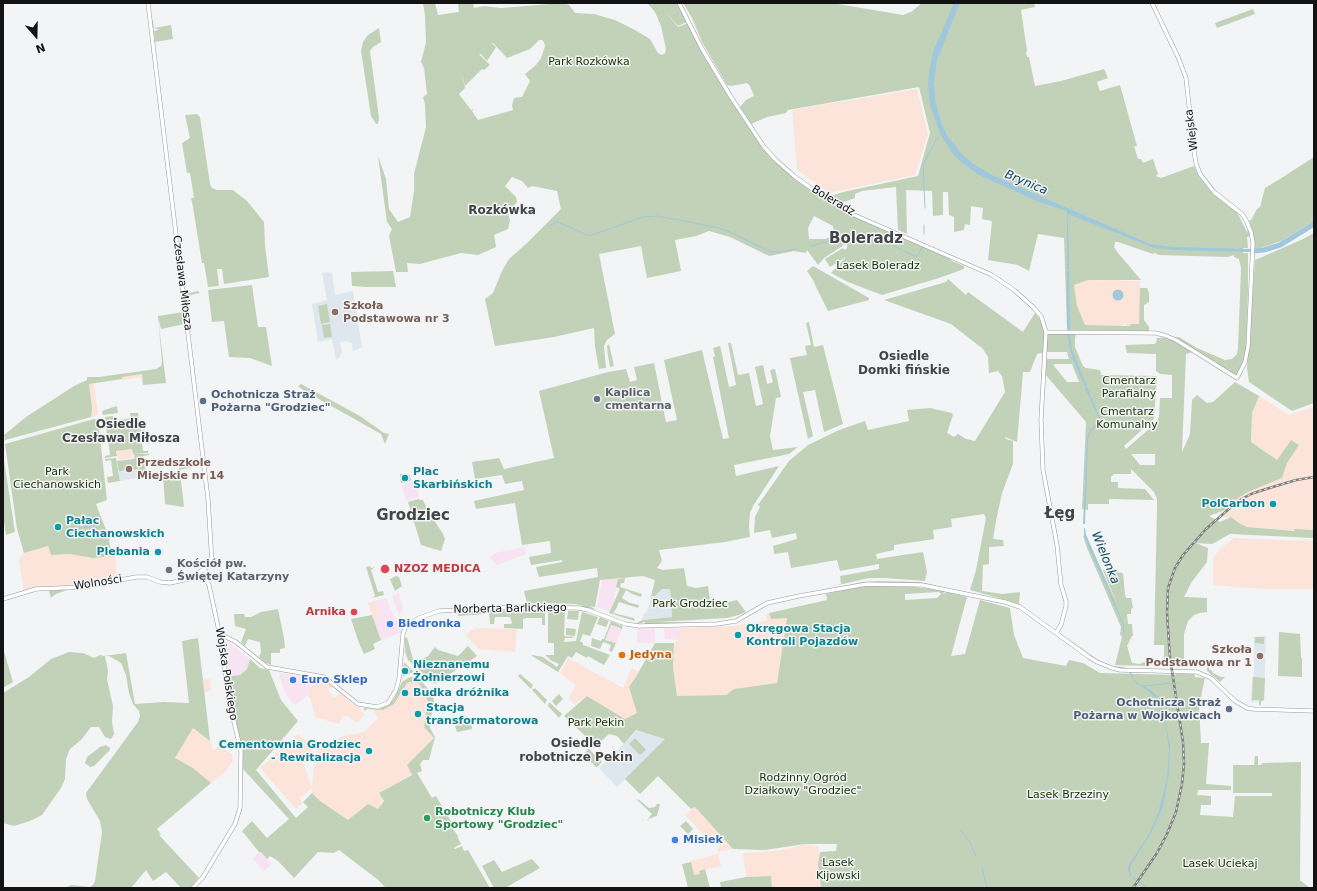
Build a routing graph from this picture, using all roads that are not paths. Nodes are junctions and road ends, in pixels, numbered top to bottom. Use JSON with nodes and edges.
{"nodes":[{"id":1,"x":148,"y":3,"type":"edge"},
{"id":2,"x":679,"y":3,"type":"edge"},
{"id":3,"x":1152,"y":3,"type":"edge"},
{"id":4,"x":1046,"y":332,"type":"junction"},
{"id":5,"x":204,"y":568,"type":"junction"},
{"id":6,"x":194,"y":578,"type":"junction"},
{"id":7,"x":206,"y":580,"type":"junction"},
{"id":8,"x":3,"y":599,"type":"edge"},
{"id":9,"x":1056,"y":633,"type":"junction"},
{"id":10,"x":220,"y":634,"type":"junction"},
{"id":11,"x":1314,"y":711,"type":"edge"},
{"id":12,"x":193,"y":888,"type":"edge"}],
"edges":[{"from":1,"to":5,"type":"street","name":"Czesława Miłosza"},
{"from":2,"to":4,"type":"street","name":"Boleradz"},
{"from":3,"to":4,"type":"street","name":"Wiejska"},
{"from":4,"to":9,"type":"street"},
{"from":5,"to":6,"type":"street"},
{"from":5,"to":7,"type":"street","name":"Wojska Polskiego"},
{"from":6,"to":7,"type":"street","name":"Wolności"},
{"from":6,"to":8,"type":"street","name":"Wolności"},
{"from":7,"to":10,"type":"street","name":"Wojska Polskiego"},
{"from":9,"to":10,"type":"street","name":"Norberta Barlickiego"},
{"from":9,"to":11,"type":"street"},
{"from":10,"to":12,"type":"street","name":"Wojska Polskiego"}]}
